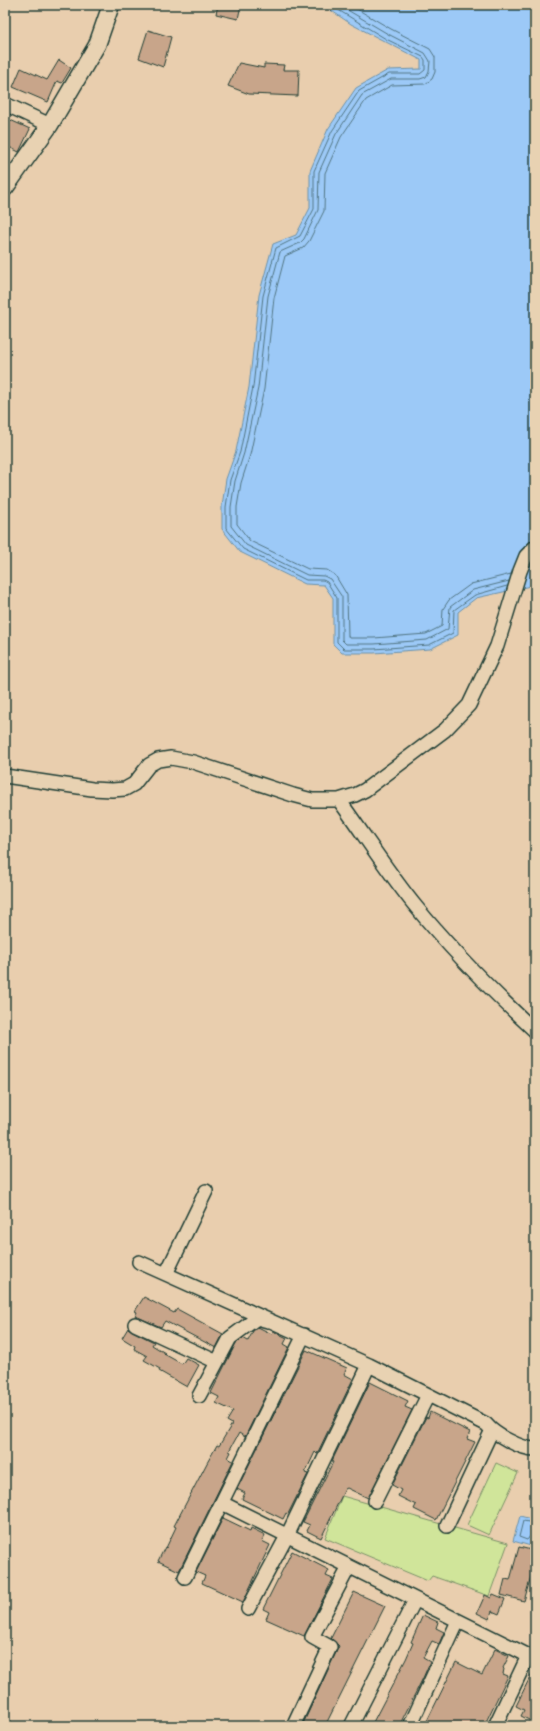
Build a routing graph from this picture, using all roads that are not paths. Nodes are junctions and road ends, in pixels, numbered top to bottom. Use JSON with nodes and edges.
{"nodes":[{"id":1,"x":111,"y":5,"type":"edge"},
{"id":2,"x":5,"y":104,"type":"edge"},
{"id":3,"x":50,"y":125,"type":"junction"},
{"id":4,"x":5,"y":188,"type":"edge"},
{"id":5,"x":535,"y":547,"type":"edge"},
{"id":6,"x":5,"y":776,"type":"edge"},
{"id":7,"x":339,"y":800,"type":"junction"},
{"id":8,"x":535,"y":1031,"type":"edge"},
{"id":9,"x":206,"y":1191,"type":"dead end"},
{"id":10,"x":139,"y":1262,"type":"dead end"},
{"id":11,"x":166,"y":1274,"type":"junction"},
{"id":12,"x":277,"y":1323,"type":"junction"},
{"id":13,"x":135,"y":1324,"type":"dead end"},
{"id":14,"x":304,"y":1335,"type":"junction"},
{"id":15,"x":217,"y":1362,"type":"junction"},
{"id":16,"x":368,"y":1365,"type":"junction"},
{"id":17,"x":428,"y":1395,"type":"junction"},
{"id":18,"x":199,"y":1396,"type":"dead end"},
{"id":19,"x":492,"y":1430,"type":"junction"},
{"id":20,"x":535,"y":1449,"type":"edge"},
{"id":21,"x":375,"y":1502,"type":"dead end"},
{"id":22,"x":222,"y":1503,"type":"junction"},
{"id":23,"x":447,"y":1526,"type":"dead end"},
{"id":24,"x":287,"y":1536,"type":"junction"},
{"id":25,"x":349,"y":1567,"type":"junction"},
{"id":26,"x":186,"y":1577,"type":"dead end"},
{"id":27,"x":415,"y":1600,"type":"junction"},
{"id":28,"x":248,"y":1609,"type":"dead end"},
{"id":29,"x":458,"y":1621,"type":"junction"},
{"id":30,"x":531,"y":1657,"type":"edge"},
{"id":31,"x":293,"y":1726,"type":"edge"},
{"id":32,"x":351,"y":1726,"type":"edge"},
{"id":33,"x":410,"y":1726,"type":"edge"},
{"id":34,"x":496,"y":1726,"type":"edge"}],
"edges":[{"from":1,"to":3,"type":"street"},
{"from":2,"to":3,"type":"street"},
{"from":3,"to":4,"type":"street"},
{"from":5,"to":7,"type":"street"},
{"from":6,"to":7,"type":"street"},
{"from":7,"to":8,"type":"street"},
{"from":9,"to":11,"type":"street"},
{"from":10,"to":11,"type":"street"},
{"from":11,"to":12,"type":"street"},
{"from":12,"to":14,"type":"street"},
{"from":12,"to":15,"type":"street"},
{"from":13,"to":15,"type":"street"},
{"from":14,"to":16,"type":"street"},
{"from":14,"to":22,"type":"street"},
{"from":15,"to":18,"type":"street"},
{"from":16,"to":17,"type":"street"},
{"from":16,"to":24,"type":"street"},
{"from":17,"to":19,"type":"street"},
{"from":17,"to":21,"type":"street"},
{"from":19,"to":20,"type":"street"},
{"from":19,"to":23,"type":"street"},
{"from":22,"to":24,"type":"street"},
{"from":22,"to":26,"type":"street"},
{"from":24,"to":25,"type":"street"},
{"from":24,"to":28,"type":"street"},
{"from":25,"to":27,"type":"street"},
{"from":25,"to":31,"type":"street"},
{"from":27,"to":29,"type":"street"},
{"from":27,"to":32,"type":"street"},
{"from":29,"to":30,"type":"street"},
{"from":29,"to":33,"type":"street"},
{"from":30,"to":34,"type":"street"}]}
